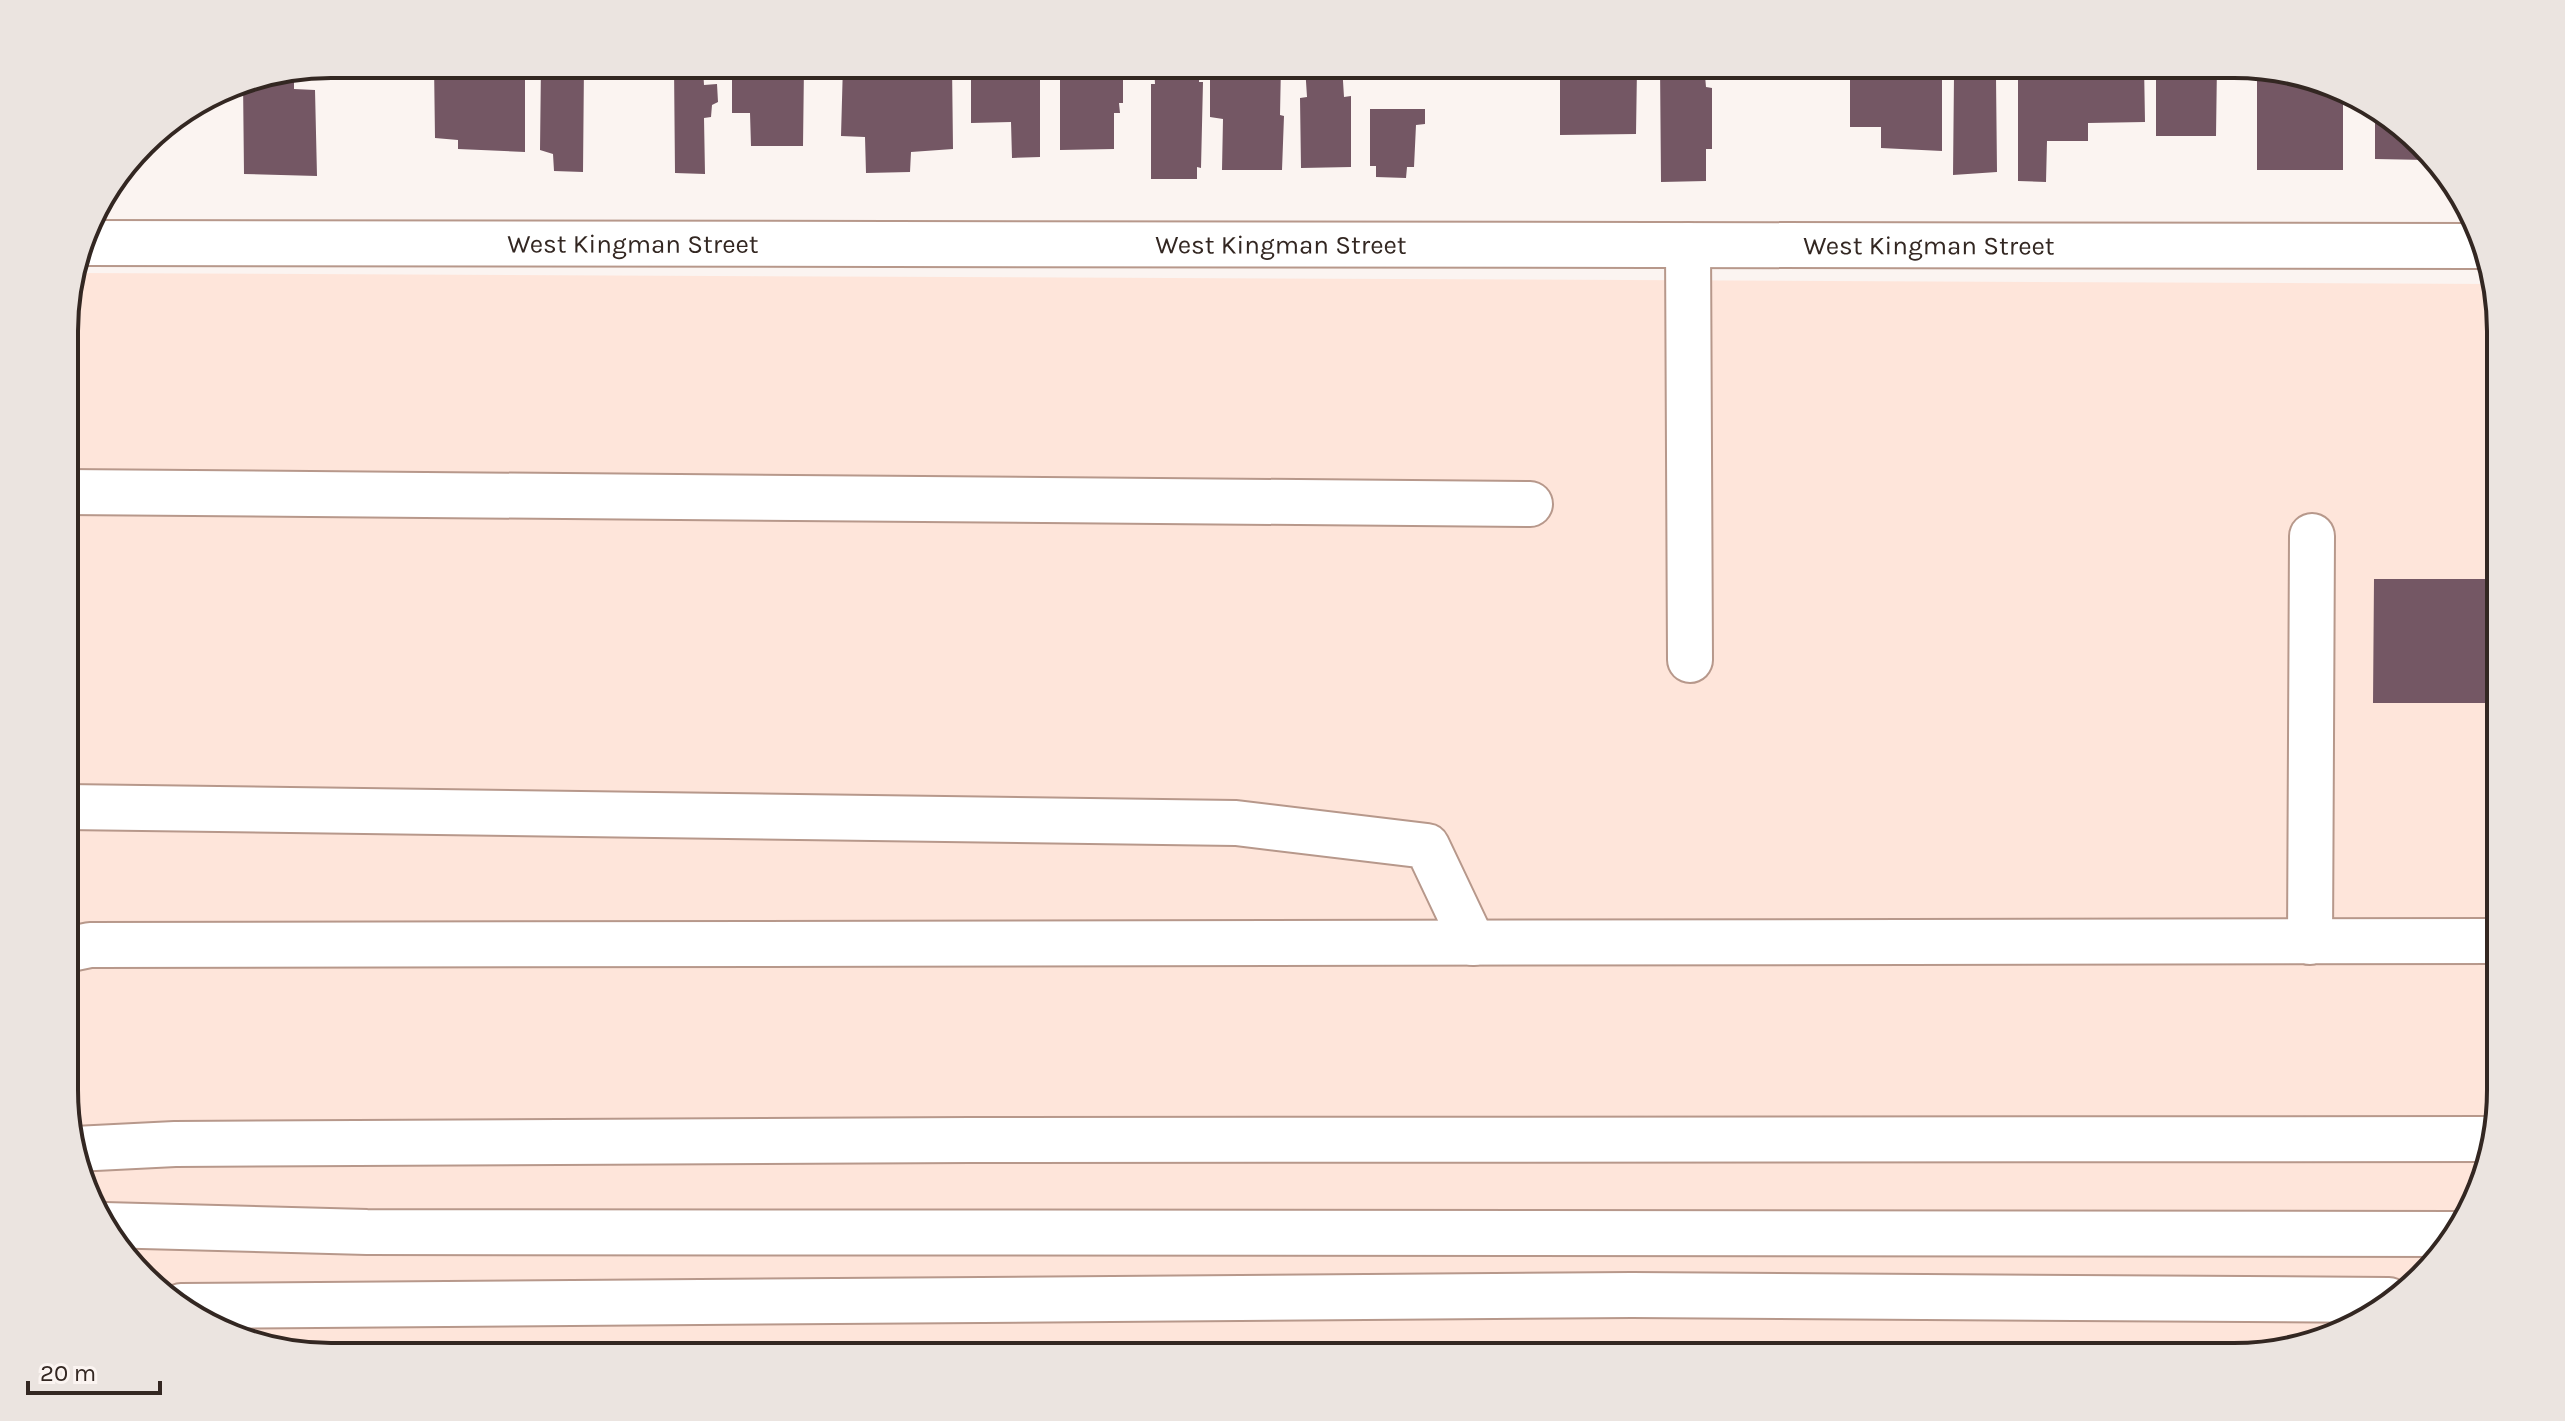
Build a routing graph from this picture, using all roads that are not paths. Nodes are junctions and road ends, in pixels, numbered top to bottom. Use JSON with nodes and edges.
{"nodes":[{"id":1,"x":94,"y":243,"type":"edge"},
{"id":2,"x":1688,"y":245,"type":"junction"},
{"id":3,"x":2472,"y":246,"type":"edge"},
{"id":4,"x":79,"y":492,"type":"edge"},
{"id":5,"x":1530,"y":504,"type":"dead end"},
{"id":6,"x":2312,"y":536,"type":"dead end"},
{"id":7,"x":1690,"y":660,"type":"dead end"},
{"id":8,"x":78,"y":807,"type":"edge"},
{"id":9,"x":2487,"y":941,"type":"edge"},
{"id":10,"x":2310,"y":942,"type":"junction"},
{"id":11,"x":1473,"y":943,"type":"junction"},
{"id":12,"x":78,"y":947,"type":"edge"},
{"id":13,"x":2482,"y":1139,"type":"edge"},
{"id":14,"x":85,"y":1149,"type":"edge"},
{"id":15,"x":118,"y":1225,"type":"edge"},
{"id":16,"x":2442,"y":1234,"type":"edge"},
{"id":17,"x":2375,"y":1300,"type":"edge"},
{"id":18,"x":200,"y":1306,"type":"edge"}],
"edges":[{"from":1,"to":2,"type":"street","name":"West Kingman Street"},
{"from":2,"to":3,"type":"street","name":"West Kingman Street"},
{"from":2,"to":7,"type":"street"},
{"from":4,"to":5,"type":"street"},
{"from":6,"to":10,"type":"street"},
{"from":8,"to":11,"type":"street"},
{"from":9,"to":10,"type":"street"},
{"from":10,"to":11,"type":"street"},
{"from":11,"to":12,"type":"street"},
{"from":13,"to":14,"type":"street"},
{"from":15,"to":16,"type":"street"},
{"from":17,"to":18,"type":"street"}]}
